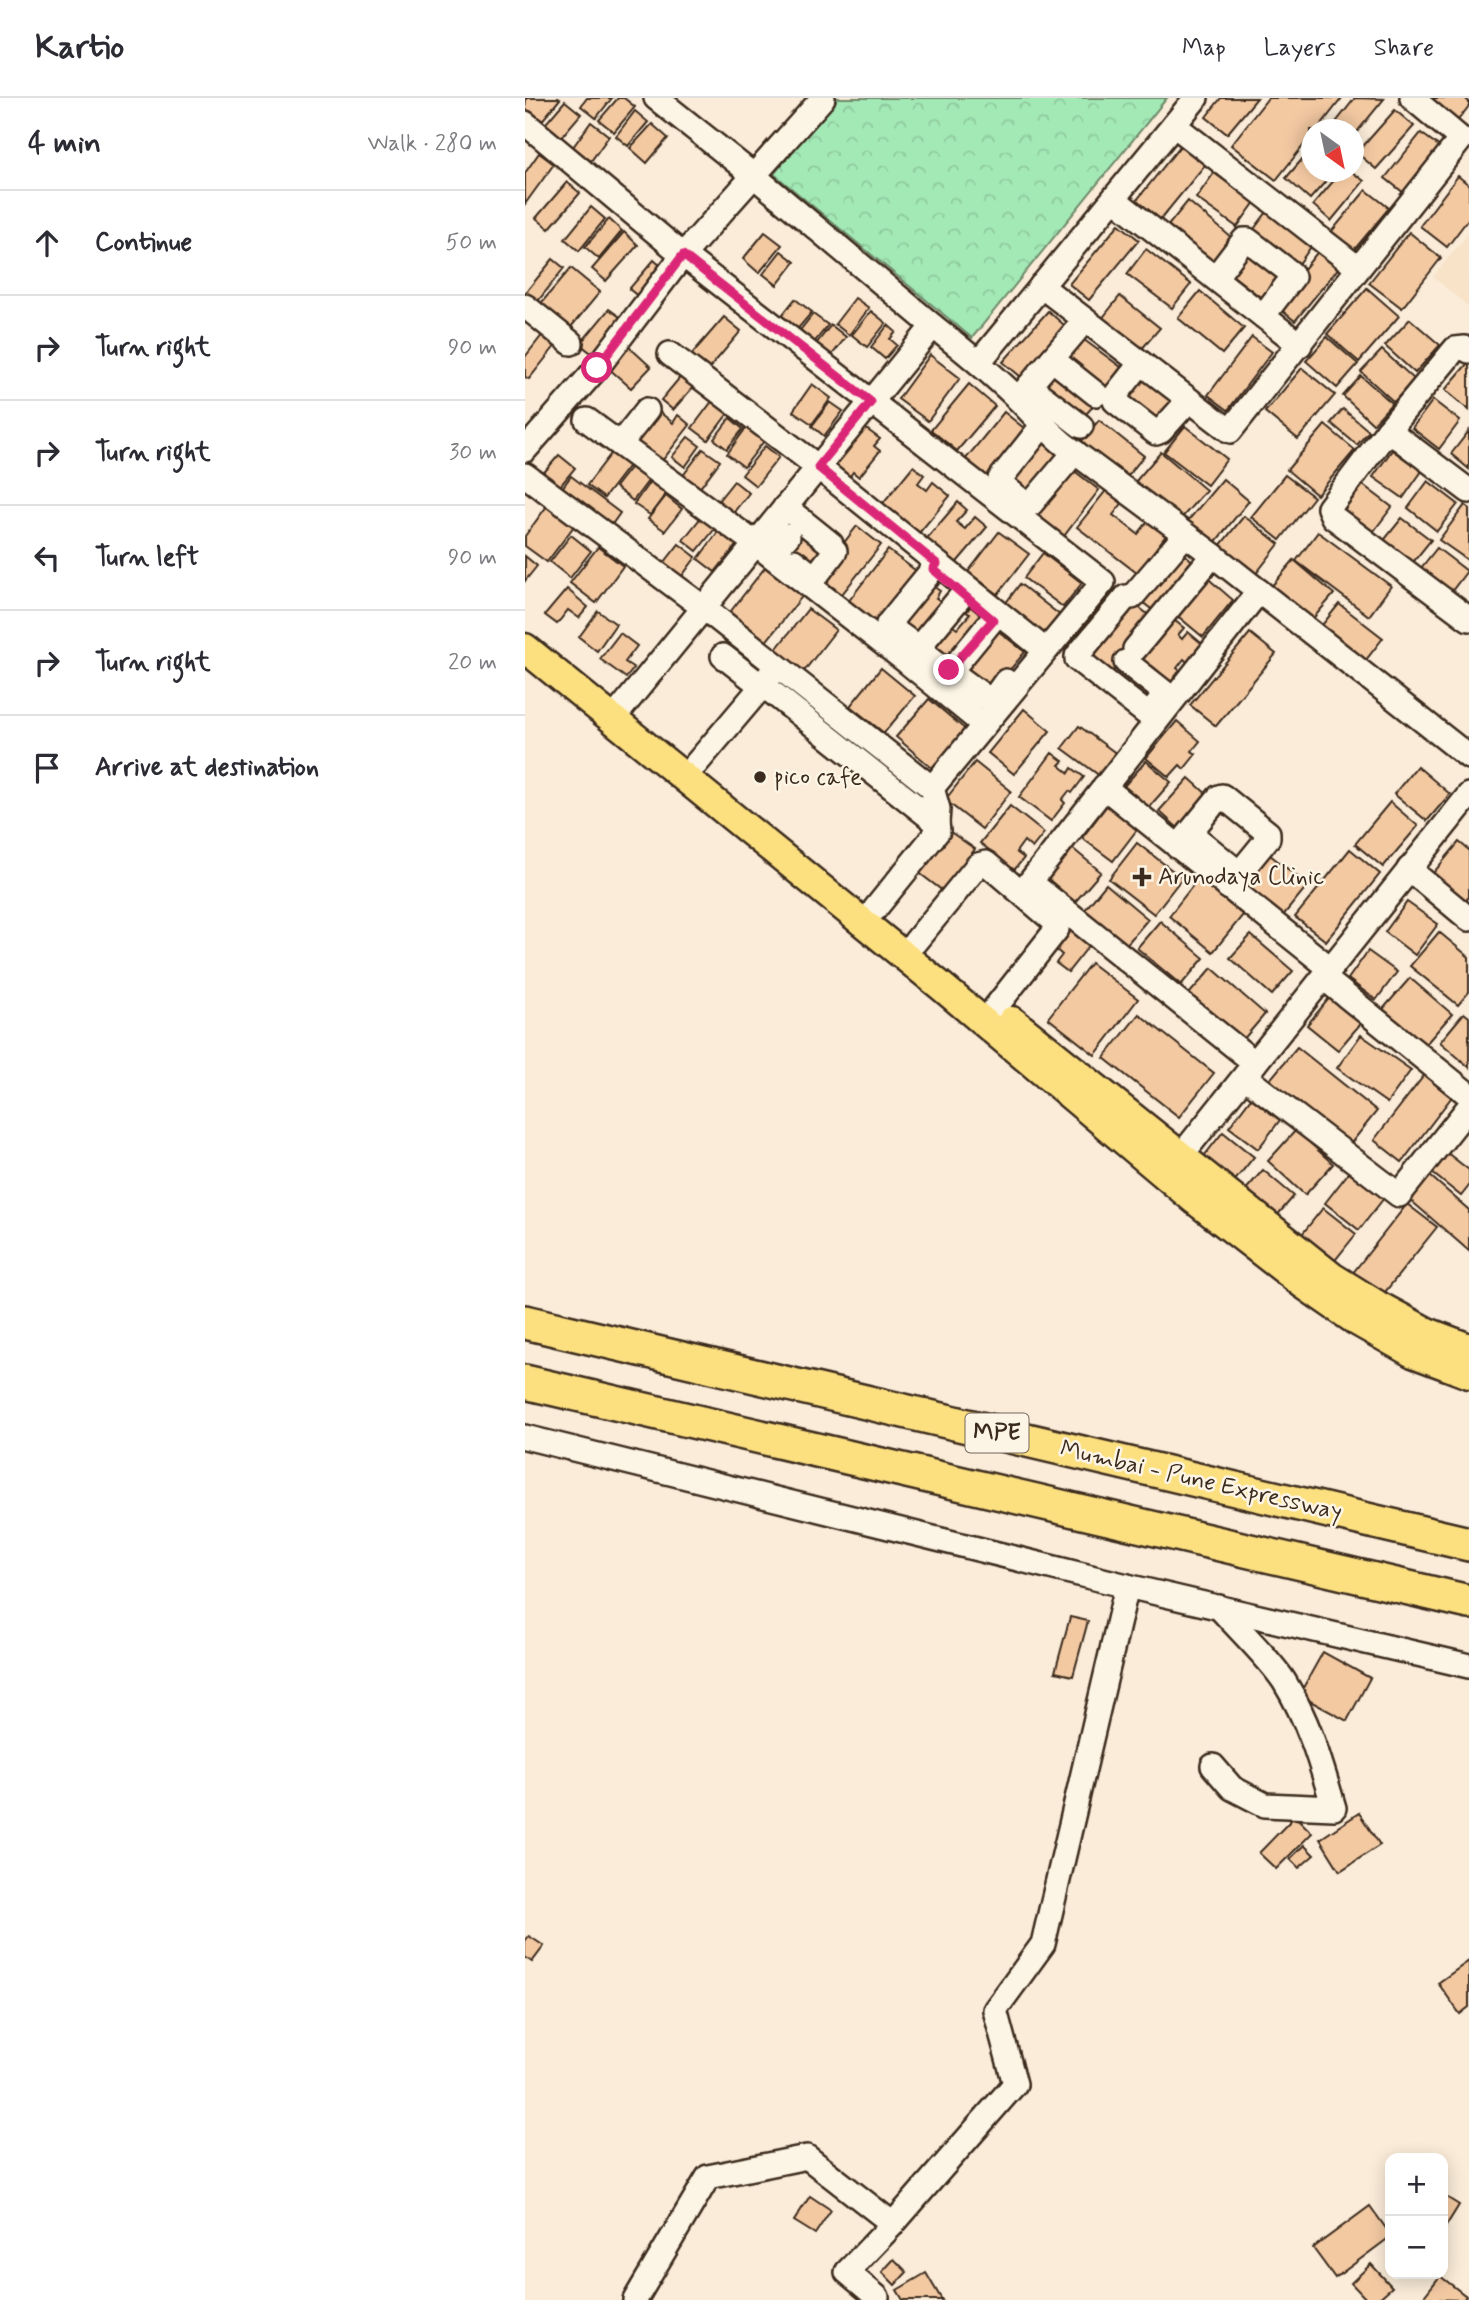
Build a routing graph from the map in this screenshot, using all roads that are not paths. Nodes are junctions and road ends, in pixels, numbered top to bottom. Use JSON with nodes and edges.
{"nodes":[{"id":1,"x":656,"y":98,"type":"edge"},
{"id":2,"x":1196,"y":98,"type":"edge"},
{"id":3,"x":1412,"y":98,"type":"edge"},
{"id":4,"x":817,"y":100,"type":"edge"},
{"id":5,"x":529,"y":119,"type":"edge"},
{"id":6,"x":1174,"y":125,"type":"junction"},
{"id":7,"x":1465,"y":134,"type":"edge"},
{"id":8,"x":753,"y":176,"type":"junction"},
{"id":9,"x":1114,"y":199,"type":"junction"},
{"id":10,"x":683,"y":255,"type":"junction"},
{"id":11,"x":1358,"y":268,"type":"junction"},
{"id":12,"x":1215,"y":278,"type":"junction"},
{"id":13,"x":1041,"y":286,"type":"junction"},
{"id":14,"x":525,"y":306,"type":"edge"},
{"id":15,"x":1263,"y":316,"type":"junction"},
{"id":16,"x":1082,"y":324,"type":"junction"},
{"id":17,"x":933,"y":326,"type":"junction"},
{"id":18,"x":571,"y":343,"type":"dead end"},
{"id":19,"x":1300,"y":345,"type":"junction"},
{"id":20,"x":1469,"y":351,"type":"edge"},
{"id":21,"x":670,"y":354,"type":"dead end"},
{"id":22,"x":1052,"y":359,"type":"junction"},
{"id":23,"x":979,"y":362,"type":"junction"},
{"id":24,"x":1135,"y":365,"type":"junction"},
{"id":25,"x":1024,"y":393,"type":"junction"},
{"id":26,"x":871,"y":402,"type":"junction"},
{"id":27,"x":1097,"y":403,"type":"junction"},
{"id":28,"x":1185,"y":404,"type":"junction"},
{"id":29,"x":647,"y":410,"type":"dead end"},
{"id":30,"x":587,"y":420,"type":"dead end"},
{"id":31,"x":1040,"y":429,"type":"junction"},
{"id":32,"x":1388,"y":430,"type":"junction"},
{"id":33,"x":620,"y":444,"type":"junction"},
{"id":34,"x":525,"y":450,"type":"edge"},
{"id":35,"x":1070,"y":452,"type":"junction"},
{"id":36,"x":818,"y":467,"type":"junction"},
{"id":37,"x":525,"y":475,"type":"edge"},
{"id":38,"x":1469,"y":491,"type":"edge"},
{"id":39,"x":1012,"y":502,"type":"junction"},
{"id":40,"x":785,"y":508,"type":"junction"},
{"id":41,"x":772,"y":540,"type":"junction"},
{"id":42,"x":1180,"y":540,"type":"junction"},
{"id":43,"x":1207,"y":561,"type":"junction"},
{"id":44,"x":935,"y":567,"type":"junction"},
{"id":45,"x":1259,"y":591,"type":"junction"},
{"id":46,"x":963,"y":594,"type":"junction"},
{"id":47,"x":1132,"y":597,"type":"junction"},
{"id":48,"x":704,"y":608,"type":"junction"},
{"id":49,"x":995,"y":616,"type":"junction"},
{"id":50,"x":1159,"y":619,"type":"junction"},
{"id":51,"x":1469,"y":619,"type":"edge"},
{"id":52,"x":525,"y":628,"type":"edge"},
{"id":53,"x":525,"y":648,"type":"edge"},
{"id":54,"x":910,"y":649,"type":"junction"},
{"id":55,"x":1045,"y":650,"type":"junction"},
{"id":56,"x":723,"y":656,"type":"dead end"},
{"id":57,"x":778,"y":665,"type":"junction"},
{"id":58,"x":1015,"y":679,"type":"junction"},
{"id":59,"x":763,"y":685,"type":"junction"},
{"id":60,"x":965,"y":691,"type":"junction"},
{"id":61,"x":618,"y":712,"type":"junction"},
{"id":62,"x":1153,"y":718,"type":"junction"},
{"id":63,"x":984,"y":725,"type":"junction"},
{"id":64,"x":1469,"y":757,"type":"edge"},
{"id":65,"x":696,"y":764,"type":"junction"},
{"id":66,"x":932,"y":788,"type":"junction"},
{"id":67,"x":1104,"y":788,"type":"junction"},
{"id":68,"x":1469,"y":795,"type":"edge"},
{"id":69,"x":937,"y":823,"type":"junction"},
{"id":70,"x":1184,"y":840,"type":"junction"},
{"id":71,"x":1409,"y":869,"type":"junction"},
{"id":72,"x":1234,"y":880,"type":"junction"},
{"id":73,"x":874,"y":909,"type":"junction"},
{"id":74,"x":1469,"y":919,"type":"edge"},
{"id":75,"x":915,"y":942,"type":"junction"},
{"id":76,"x":1327,"y":974,"type":"junction"},
{"id":77,"x":995,"y":1008,"type":"junction"},
{"id":78,"x":1250,"y":1070,"type":"junction"},
{"id":79,"x":1469,"y":1095,"type":"edge"},
{"id":80,"x":1469,"y":1107,"type":"edge"},
{"id":81,"x":1173,"y":1166,"type":"junction"},
{"id":82,"x":525,"y":1322,"type":"edge"},
{"id":83,"x":1469,"y":1348,"type":"edge"},
{"id":84,"x":1469,"y":1374,"type":"edge"},
{"id":85,"x":525,"y":1382,"type":"edge"},
{"id":86,"x":525,"y":1437,"type":"edge"},
{"id":87,"x":1469,"y":1544,"type":"edge"},
{"id":88,"x":1127,"y":1586,"type":"junction"},
{"id":89,"x":1469,"y":1602,"type":"edge"},
{"id":90,"x":1219,"y":1607,"type":"junction"},
{"id":91,"x":1469,"y":1666,"type":"edge"},
{"id":92,"x":1213,"y":1766,"type":"dead end"},
{"id":93,"x":893,"y":2224,"type":"junction"},
{"id":94,"x":877,"y":2297,"type":"dead end"},
{"id":95,"x":635,"y":2300,"type":"edge"}],
"edges":[{"from":1,"to":8,"type":"street"},
{"from":2,"to":6,"type":"street"},
{"from":3,"to":7,"type":"street"},
{"from":4,"to":8,"type":"street"},
{"from":5,"to":10,"type":"street"},
{"from":6,"to":9,"type":"street"},
{"from":6,"to":11,"type":"street"},
{"from":7,"to":11,"type":"street"},
{"from":8,"to":10,"type":"street"},
{"from":8,"to":17,"type":"street"},
{"from":9,"to":12,"type":"street"},
{"from":9,"to":13,"type":"street"},
{"from":10,"to":26,"type":"street"},
{"from":10,"to":34,"type":"street"},
{"from":11,"to":19,"type":"street"},
{"from":12,"to":15,"type":"street"},
{"from":12,"to":15,"type":"street"},
{"from":13,"to":16,"type":"street"},
{"from":13,"to":23,"type":"street"},
{"from":14,"to":18,"type":"street"},
{"from":15,"to":19,"type":"street"},
{"from":16,"to":22,"type":"street"},
{"from":16,"to":24,"type":"street"},
{"from":17,"to":23,"type":"street"},
{"from":17,"to":26,"type":"street"},
{"from":19,"to":28,"type":"street"},
{"from":20,"to":32,"type":"street"},
{"from":21,"to":36,"type":"street"},
{"from":22,"to":25,"type":"street"},
{"from":22,"to":27,"type":"street"},
{"from":23,"to":25,"type":"street"},
{"from":24,"to":27,"type":"street"},
{"from":24,"to":28,"type":"street"},
{"from":24,"to":28,"type":"street"},
{"from":25,"to":27,"type":"street"},
{"from":25,"to":31,"type":"street"},
{"from":26,"to":36,"type":"street"},
{"from":26,"to":39,"type":"street"},
{"from":27,"to":35,"type":"street"},
{"from":29,"to":33,"type":"street"},
{"from":30,"to":33,"type":"street"},
{"from":31,"to":35,"type":"street"},
{"from":31,"to":39,"type":"street"},
{"from":32,"to":38,"type":"street"},
{"from":32,"to":51,"type":"street"},
{"from":33,"to":41,"type":"street"},
{"from":35,"to":39,"type":"street"},
{"from":35,"to":42,"type":"street"},
{"from":36,"to":40,"type":"street"},
{"from":36,"to":44,"type":"street"},
{"from":37,"to":48,"type":"street"},
{"from":39,"to":55,"type":"street"},
{"from":40,"to":41,"type":"street"},
{"from":40,"to":41,"type":"street"},
{"from":41,"to":48,"type":"street"},
{"from":41,"to":54,"type":"street"},
{"from":42,"to":43,"type":"street"},
{"from":42,"to":47,"type":"street"},
{"from":43,"to":45,"type":"street"},
{"from":43,"to":50,"type":"street"},
{"from":44,"to":46,"type":"street"},
{"from":44,"to":49,"type":"street"},
{"from":44,"to":54,"type":"street"},
{"from":45,"to":62,"type":"street"},
{"from":45,"to":64,"type":"street"},
{"from":46,"to":49,"type":"street"},
{"from":46,"to":54,"type":"street"},
{"from":47,"to":50,"type":"street"},
{"from":47,"to":62,"type":"street"},
{"from":48,"to":57,"type":"street"},
{"from":48,"to":61,"type":"street"},
{"from":49,"to":54,"type":"street"},
{"from":49,"to":55,"type":"street"},
{"from":49,"to":58,"type":"street"},
{"from":50,"to":62,"type":"street"},
{"from":52,"to":61,"type":"main road"},
{"from":53,"to":61,"type":"main road"},
{"from":54,"to":60,"type":"street"},
{"from":55,"to":58,"type":"street"},
{"from":56,"to":59,"type":"street"},
{"from":57,"to":59,"type":"street"},
{"from":57,"to":66,"type":"street"},
{"from":58,"to":60,"type":"street"},
{"from":58,"to":63,"type":"street"},
{"from":59,"to":65,"type":"street"},
{"from":59,"to":69,"type":"street"},
{"from":60,"to":63,"type":"street"},
{"from":61,"to":65,"type":"main road"},
{"from":61,"to":81,"type":"main road"},
{"from":62,"to":67,"type":"street"},
{"from":63,"to":66,"type":"street"},
{"from":65,"to":73,"type":"main road"},
{"from":66,"to":69,"type":"street"},
{"from":67,"to":70,"type":"street"},
{"from":67,"to":78,"type":"street"},
{"from":68,"to":71,"type":"street"},
{"from":69,"to":73,"type":"street"},
{"from":70,"to":72,"type":"street"},
{"from":70,"to":72,"type":"street"},
{"from":71,"to":74,"type":"street"},
{"from":71,"to":76,"type":"street"},
{"from":72,"to":76,"type":"street"},
{"from":73,"to":75,"type":"main road"},
{"from":75,"to":77,"type":"main road"},
{"from":75,"to":77,"type":"street"},
{"from":76,"to":78,"type":"street"},
{"from":76,"to":79,"type":"street"},
{"from":77,"to":81,"type":"main road"},
{"from":78,"to":80,"type":"street"},
{"from":78,"to":81,"type":"street"},
{"from":81,"to":83,"type":"main road"},
{"from":81,"to":84,"type":"main road"},
{"from":82,"to":87,"type":"highway","name":"Mumbai - Pune Expressway","number":"MPE"},
{"from":85,"to":89,"type":"highway","number":"MPE"},
{"from":86,"to":88,"type":"street"},
{"from":88,"to":90,"type":"street"},
{"from":88,"to":93,"type":"street"},
{"from":90,"to":91,"type":"street"},
{"from":90,"to":92,"type":"street"},
{"from":93,"to":94,"type":"street"},
{"from":93,"to":95,"type":"street"}]}
